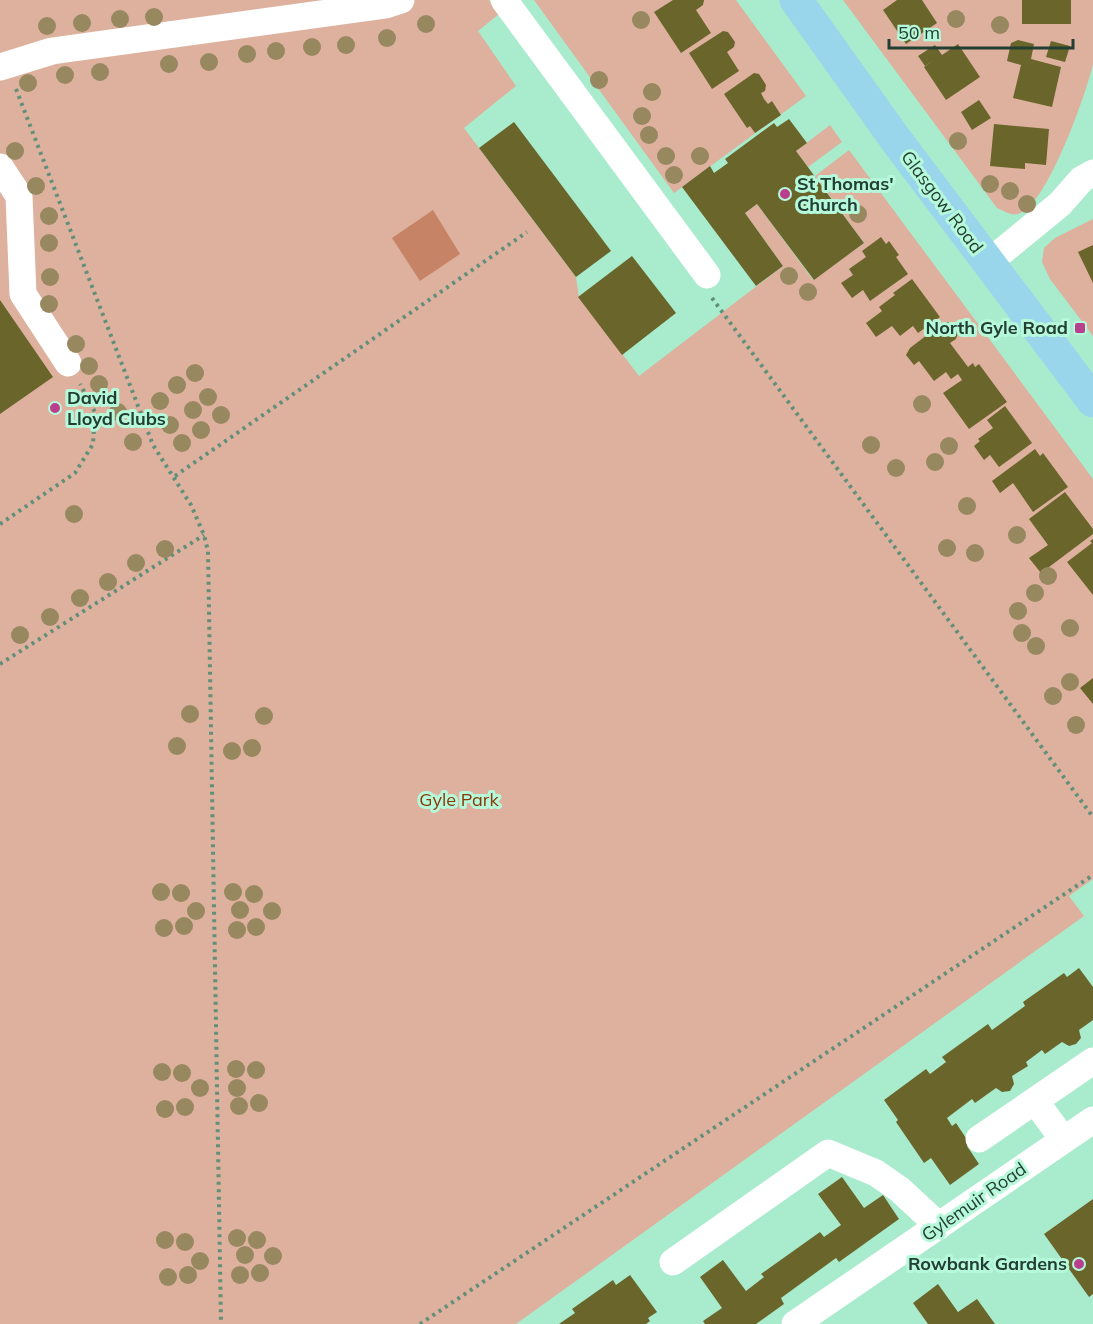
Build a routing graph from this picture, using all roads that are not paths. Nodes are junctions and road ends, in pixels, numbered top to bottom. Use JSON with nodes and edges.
{"nodes":[{"id":1,"x":401,"y":0,"type":"edge"},
{"id":2,"x":504,"y":0,"type":"edge"},
{"id":3,"x":796,"y":0,"type":"edge"},
{"id":4,"x":3,"y":66,"type":"edge"},
{"id":5,"x":0,"y":167,"type":"edge"},
{"id":6,"x":1093,"y":173,"type":"edge"},
{"id":7,"x":988,"y":263,"type":"junction"},
{"id":8,"x":707,"y":275,"type":"road end"},
{"id":9,"x":68,"y":363,"type":"road end"},
{"id":10,"x":1093,"y":401,"type":"edge"},
{"id":11,"x":1093,"y":1061,"type":"edge"},
{"id":12,"x":1035,"y":1101,"type":"junction"},
{"id":13,"x":1093,"y":1120,"type":"edge"},
{"id":14,"x":979,"y":1139,"type":"dead end"},
{"id":15,"x":1063,"y":1139,"type":"junction"},
{"id":16,"x":939,"y":1226,"type":"junction"},
{"id":17,"x":673,"y":1262,"type":"dead end"},
{"id":18,"x":795,"y":1324,"type":"edge"}],
"edges":[{"from":1,"to":4,"type":"street"},
{"from":2,"to":8,"type":"street"},
{"from":3,"to":7,"type":"main road","name":"Glasgow Road"},
{"from":5,"to":9,"type":"street"},
{"from":6,"to":7,"type":"street"},
{"from":7,"to":10,"type":"main road","name":"Glasgow Road"},
{"from":11,"to":12,"type":"street"},
{"from":12,"to":14,"type":"street"},
{"from":12,"to":15,"type":"street"},
{"from":13,"to":15,"type":"street","name":"Gylemuir Road"},
{"from":15,"to":16,"type":"street","name":"Gylemuir Road"},
{"from":16,"to":17,"type":"street"},
{"from":16,"to":18,"type":"street","name":"Gylemuir Road"}]}
